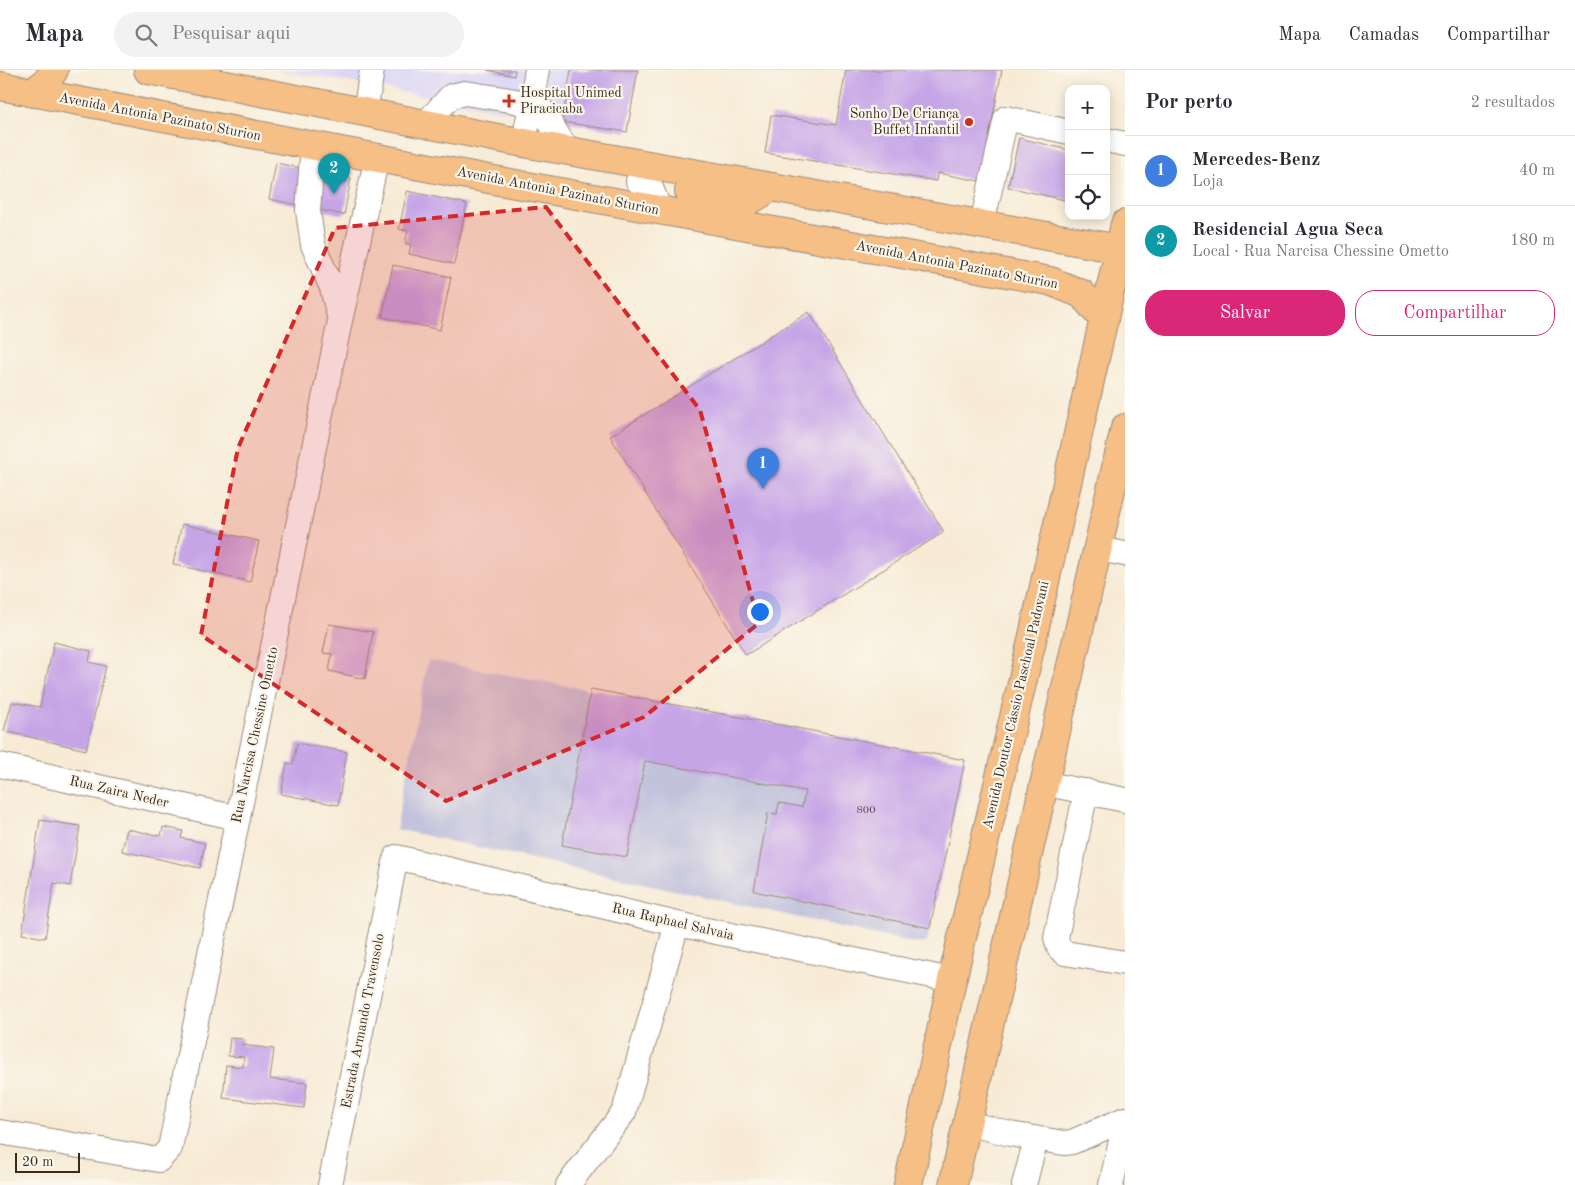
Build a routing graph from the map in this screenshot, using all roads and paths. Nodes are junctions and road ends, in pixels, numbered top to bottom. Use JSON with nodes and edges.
{"nodes":[{"id":1,"x":54,"y":70,"type":"edge"},
{"id":2,"x":67,"y":70,"type":"edge"},
{"id":3,"x":148,"y":70,"type":"edge"},
{"id":4,"x":372,"y":70,"type":"edge"},
{"id":5,"x":537,"y":70,"type":"edge"},
{"id":6,"x":0,"y":86,"type":"edge"},
{"id":7,"x":33,"y":93,"type":"junction"},
{"id":8,"x":59,"y":98,"type":"junction"},
{"id":9,"x":531,"y":106,"type":"junction"},
{"id":10,"x":366,"y":112,"type":"junction"},
{"id":11,"x":425,"y":124,"type":"junction"},
{"id":12,"x":1065,"y":131,"type":"edge"},
{"id":13,"x":1110,"y":141,"type":"edge"},
{"id":14,"x":524,"y":143,"type":"junction"},
{"id":15,"x":1125,"y":144,"type":"edge"},
{"id":16,"x":313,"y":145,"type":"junction"},
{"id":17,"x":568,"y":151,"type":"junction"},
{"id":18,"x":377,"y":158,"type":"junction"},
{"id":19,"x":646,"y":177,"type":"junction"},
{"id":20,"x":556,"y":191,"type":"junction"},
{"id":21,"x":660,"y":210,"type":"junction"},
{"id":22,"x":982,"y":224,"type":"junction"},
{"id":23,"x":1122,"y":236,"type":"edge"},
{"id":24,"x":1104,"y":320,"type":"junction"},
{"id":25,"x":340,"y":321,"type":"junction"},
{"id":26,"x":1125,"y":428,"type":"edge"},
{"id":27,"x":1098,"y":549,"type":"junction"},
{"id":28,"x":1125,"y":554,"type":"edge"},
{"id":29,"x":1030,"y":649,"type":"junction"},
{"id":30,"x":1071,"y":666,"type":"junction"},
{"id":31,"x":0,"y":765,"type":"edge"},
{"id":32,"x":1043,"y":782,"type":"junction"},
{"id":33,"x":1086,"y":791,"type":"junction"},
{"id":34,"x":1125,"y":800,"type":"edge"},
{"id":35,"x":238,"y":818,"type":"junction"},
{"id":36,"x":396,"y":857,"type":"joint"},
{"id":37,"x":677,"y":924,"type":"junction"},
{"id":38,"x":1125,"y":962,"type":"edge"},
{"id":39,"x":952,"y":980,"type":"junction"},
{"id":40,"x":1125,"y":1119,"type":"edge"},
{"id":41,"x":967,"y":1123,"type":"junction"},
{"id":42,"x":1125,"y":1123,"type":"edge"},
{"id":43,"x":0,"y":1132,"type":"edge"},
{"id":44,"x":1036,"y":1139,"type":"junction"},
{"id":45,"x":330,"y":1185,"type":"edge"},
{"id":46,"x":568,"y":1185,"type":"edge"},
{"id":47,"x":908,"y":1185,"type":"edge"},
{"id":48,"x":953,"y":1185,"type":"edge"},
{"id":49,"x":1024,"y":1185,"type":"edge"},
{"id":50,"x":1111,"y":1185,"type":"edge"}],
"edges":[{"from":1,"to":7,"type":"main road"},
{"from":2,"to":8,"type":"main road"},
{"from":3,"to":10,"type":"main road"},
{"from":4,"to":10,"type":"street"},
{"from":5,"to":9,"type":"street"},
{"from":6,"to":7,"type":"main road","name":"Avenida Antonia Pazinato Sturion"},
{"from":7,"to":8,"type":"main road","name":"Avenida Antonia Pazinato Sturion"},
{"from":8,"to":16,"type":"main road","name":"Avenida Antonia Pazinato Sturion"},
{"from":9,"to":11,"type":"street"},
{"from":9,"to":14,"type":"street"},
{"from":9,"to":17,"type":"street"},
{"from":10,"to":11,"type":"main road"},
{"from":11,"to":14,"type":"main road"},
{"from":12,"to":22,"type":"street"},
{"from":13,"to":15,"type":"street"},
{"from":14,"to":17,"type":"main road"},
{"from":16,"to":18,"type":"main road","name":"Avenida Antonia Pazinato Sturion"},
{"from":16,"to":25,"type":"street","name":"Rua Narcisa Chessine Ometto"},
{"from":17,"to":19,"type":"main road"},
{"from":18,"to":20,"type":"main road","name":"Avenida Antonia Pazinato Sturion"},
{"from":18,"to":25,"type":"street","name":"Rua Narcisa Chessine Ometto"},
{"from":19,"to":20,"type":"main road"},
{"from":19,"to":21,"type":"street"},
{"from":19,"to":22,"type":"main road"},
{"from":20,"to":21,"type":"main road","name":"Avenida Antonia Pazinato Sturion"},
{"from":21,"to":24,"type":"main road","name":"Avenida Antonia Pazinato Sturion"},
{"from":22,"to":23,"type":"main road"},
{"from":23,"to":24,"type":"main road","name":"Avenida Doutor Cássio Paschoal Padovani"},
{"from":24,"to":29,"type":"main road","name":"Avenida Doutor Cássio Paschoal Padovani"},
{"from":25,"to":35,"type":"street","name":"Rua Narcisa Chessine Ometto"},
{"from":26,"to":27,"type":"main road"},
{"from":27,"to":28,"type":"street"},
{"from":27,"to":30,"type":"main road"},
{"from":29,"to":30,"type":"main road"},
{"from":29,"to":39,"type":"main road","name":"Avenida Doutor Cássio Paschoal Padovani"},
{"from":30,"to":32,"type":"main road"},
{"from":31,"to":35,"type":"street","name":"Rua Zaira Neder"},
{"from":32,"to":33,"type":"street"},
{"from":32,"to":41,"type":"main road"},
{"from":33,"to":34,"type":"street"},
{"from":33,"to":38,"type":"street"},
{"from":35,"to":43,"type":"street","name":"Rua Narcisa Chessine Ometto"},
{"from":36,"to":37,"type":"street","name":"Rua Raphael Salvaia"},
{"from":36,"to":45,"type":"street","name":"Estrada Armando Travensolo"},
{"from":37,"to":39,"type":"street","name":"Rua Raphael Salvaia"},
{"from":37,"to":46,"type":"street"},
{"from":39,"to":47,"type":"main road","name":"Avenida Doutor Cássio Paschoal Padovani"},
{"from":40,"to":44,"type":"street"},
{"from":41,"to":44,"type":"street"},
{"from":41,"to":48,"type":"main road"},
{"from":42,"to":50,"type":"street"},
{"from":44,"to":49,"type":"street"}]}
